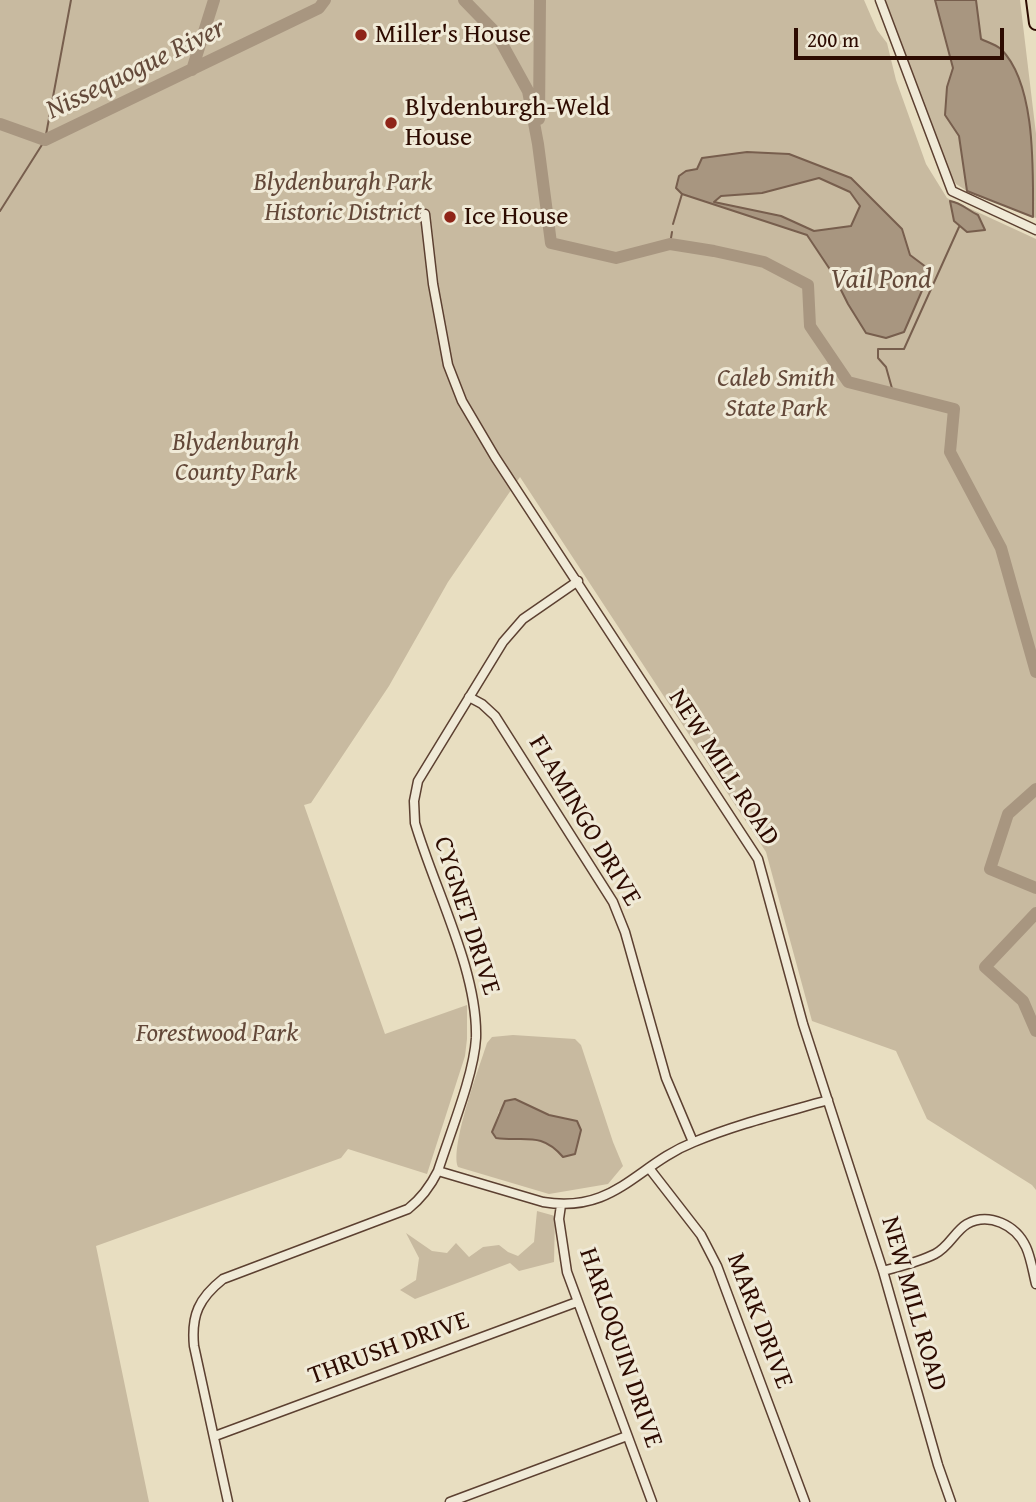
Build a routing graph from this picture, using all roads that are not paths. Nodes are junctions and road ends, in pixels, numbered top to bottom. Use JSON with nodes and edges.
{"nodes":[{"id":1,"x":880,"y":0,"type":"edge"},
{"id":2,"x":1033,"y":0,"type":"edge"},
{"id":3,"x":1036,"y":23,"type":"edge"},
{"id":4,"x":425,"y":214,"type":"dead end"},
{"id":5,"x":1036,"y":230,"type":"edge"},
{"id":6,"x":578,"y":581,"type":"junction"},
{"id":7,"x":469,"y":697,"type":"junction"},
{"id":8,"x":828,"y":1100,"type":"junction"},
{"id":9,"x":693,"y":1142,"type":"junction"},
{"id":10,"x":649,"y":1168,"type":"junction"},
{"id":11,"x":438,"y":1171,"type":"junction"},
{"id":12,"x":561,"y":1205,"type":"junction"},
{"id":13,"x":883,"y":1270,"type":"junction"},
{"id":14,"x":1036,"y":1284,"type":"edge"},
{"id":15,"x":577,"y":1302,"type":"junction"},
{"id":16,"x":215,"y":1436,"type":"junction"},
{"id":17,"x":627,"y":1436,"type":"junction"},
{"id":18,"x":228,"y":1502,"type":"edge"},
{"id":19,"x":450,"y":1502,"type":"edge"},
{"id":20,"x":652,"y":1502,"type":"edge"},
{"id":21,"x":804,"y":1502,"type":"edge"},
{"id":22,"x":951,"y":1502,"type":"edge"}],
"edges":[{"from":1,"to":5,"type":"street"},
{"from":2,"to":3,"type":"main road"},
{"from":4,"to":6,"type":"street","name":"NEW MILL ROAD"},
{"from":6,"to":7,"type":"street","name":"CYGNET DRIVE"},
{"from":6,"to":8,"type":"street","name":"NEW MILL ROAD"},
{"from":7,"to":9,"type":"street","name":"FLAMINGO DRIVE"},
{"from":7,"to":11,"type":"street","name":"CYGNET DRIVE"},
{"from":8,"to":9,"type":"street"},
{"from":8,"to":13,"type":"street","name":"NEW MILL ROAD"},
{"from":9,"to":10,"type":"street"},
{"from":10,"to":12,"type":"street"},
{"from":10,"to":21,"type":"street","name":"MARK DRIVE"},
{"from":11,"to":12,"type":"street"},
{"from":11,"to":16,"type":"street","name":"CYGNET DRIVE"},
{"from":12,"to":15,"type":"street","name":"HARLOQUIN DRIVE"},
{"from":13,"to":14,"type":"street"},
{"from":13,"to":22,"type":"street","name":"NEW MILL ROAD"},
{"from":15,"to":16,"type":"street","name":"THRUSH DRIVE"},
{"from":15,"to":17,"type":"street","name":"HARLOQUIN DRIVE"},
{"from":16,"to":18,"type":"street","name":"CYGNET DRIVE"},
{"from":17,"to":19,"type":"street"},
{"from":17,"to":20,"type":"street","name":"HARLOQUIN DRIVE"}]}
